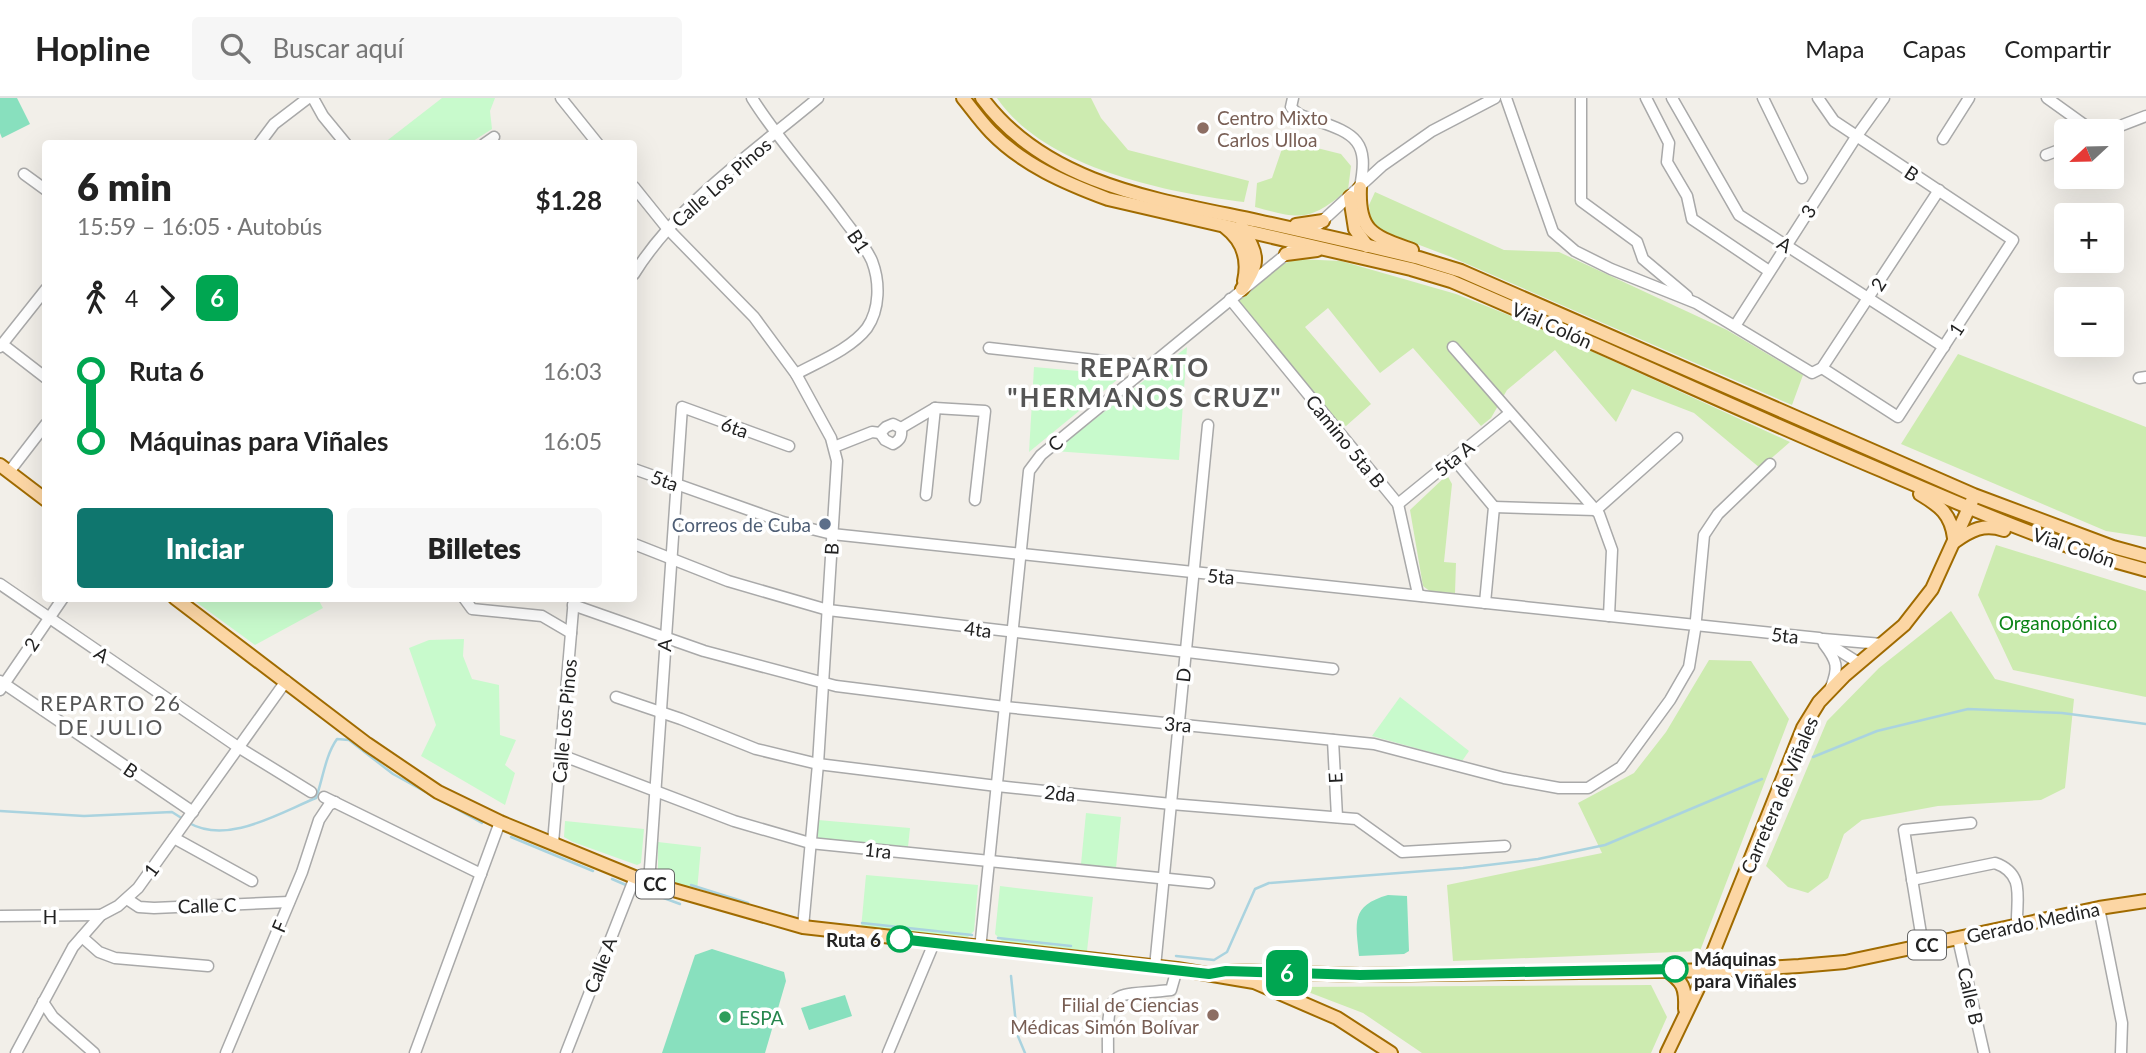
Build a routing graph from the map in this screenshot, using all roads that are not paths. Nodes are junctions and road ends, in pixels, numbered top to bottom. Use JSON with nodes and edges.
{"nodes":[{"id":1,"x":310,"y":98,"type":"edge"},
{"id":2,"x":561,"y":98,"type":"edge"},
{"id":3,"x":752,"y":98,"type":"edge"},
{"id":4,"x":818,"y":98,"type":"edge"},
{"id":5,"x":963,"y":98,"type":"edge"},
{"id":6,"x":982,"y":98,"type":"edge"},
{"id":7,"x":1293,"y":98,"type":"edge"},
{"id":8,"x":1495,"y":98,"type":"edge"},
{"id":9,"x":1506,"y":98,"type":"edge"},
{"id":10,"x":1581,"y":98,"type":"edge"},
{"id":11,"x":1646,"y":98,"type":"edge"},
{"id":12,"x":1763,"y":98,"type":"edge"},
{"id":13,"x":1818,"y":98,"type":"edge"},
{"id":14,"x":1884,"y":98,"type":"edge"},
{"id":15,"x":1969,"y":98,"type":"edge"},
{"id":16,"x":2047,"y":98,"type":"edge"},
{"id":17,"x":1676,"y":99,"type":"edge"},
{"id":18,"x":2146,"y":116,"type":"edge"},
{"id":19,"x":2076,"y":119,"type":"edge"},
{"id":20,"x":2124,"y":124,"type":"edge"},
{"id":21,"x":775,"y":134,"type":"junction"},
{"id":22,"x":494,"y":136,"type":"dead end"},
{"id":23,"x":1856,"y":137,"type":"junction"},
{"id":24,"x":1943,"y":139,"type":"dead end"},
{"id":25,"x":262,"y":140,"type":"edge"},
{"id":26,"x":343,"y":140,"type":"edge"},
{"id":27,"x":489,"y":140,"type":"edge"},
{"id":28,"x":595,"y":140,"type":"edge"},
{"id":29,"x":2054,"y":152,"type":"edge"},
{"id":30,"x":2046,"y":155,"type":"dead end"},
{"id":31,"x":24,"y":174,"type":"dead end"},
{"id":32,"x":1802,"y":178,"type":"dead end"},
{"id":33,"x":42,"y":187,"type":"edge"},
{"id":34,"x":1939,"y":190,"type":"junction"},
{"id":35,"x":637,"y":191,"type":"edge"},
{"id":36,"x":1355,"y":192,"type":"junction"},
{"id":37,"x":1236,"y":216,"type":"junction"},
{"id":38,"x":1323,"y":221,"type":"junction"},
{"id":39,"x":1266,"y":223,"type":"junction"},
{"id":40,"x":1224,"y":226,"type":"junction"},
{"id":41,"x":667,"y":228,"type":"junction"},
{"id":42,"x":1243,"y":230,"type":"junction"},
{"id":43,"x":1310,"y":233,"type":"junction"},
{"id":44,"x":2013,"y":240,"type":"joint"},
{"id":45,"x":1299,"y":242,"type":"junction"},
{"id":46,"x":1786,"y":244,"type":"junction"},
{"id":47,"x":1367,"y":246,"type":"junction"},
{"id":48,"x":1327,"y":249,"type":"junction"},
{"id":49,"x":1286,"y":254,"type":"junction"},
{"id":50,"x":1377,"y":261,"type":"junction"},
{"id":51,"x":637,"y":270,"type":"edge"},
{"id":52,"x":1461,"y":271,"type":"junction"},
{"id":53,"x":1769,"y":271,"type":"junction"},
{"id":54,"x":1242,"y":289,"type":"junction"},
{"id":55,"x":42,"y":294,"type":"edge"},
{"id":56,"x":1869,"y":297,"type":"junction"},
{"id":57,"x":1230,"y":299,"type":"junction"},
{"id":58,"x":1696,"y":303,"type":"junction"},
{"id":59,"x":1735,"y":326,"type":"junction"},
{"id":60,"x":1,"y":346,"type":"edge"},
{"id":61,"x":1453,"y":346,"type":"dead end"},
{"id":62,"x":1944,"y":347,"type":"junction"},
{"id":63,"x":989,"y":348,"type":"dead end"},
{"id":64,"x":1149,"y":366,"type":"junction"},
{"id":65,"x":1822,"y":368,"type":"junction"},
{"id":66,"x":42,"y":374,"type":"edge"},
{"id":67,"x":796,"y":374,"type":"junction"},
{"id":68,"x":682,"y":407,"type":"joint"},
{"id":69,"x":935,"y":408,"type":"junction"},
{"id":70,"x":1510,"y":413,"type":"junction"},
{"id":71,"x":1208,"y":425,"type":"dead end"},
{"id":72,"x":42,"y":428,"type":"edge"},
{"id":73,"x":901,"y":428,"type":"junction"},
{"id":74,"x":880,"y":433,"type":"junction"},
{"id":75,"x":1677,"y":438,"type":"dead end"},
{"id":76,"x":789,"y":446,"type":"dead end"},
{"id":77,"x":834,"y":447,"type":"junction"},
{"id":78,"x":1454,"y":459,"type":"junction"},
{"id":79,"x":1858,"y":461,"type":"junction"},
{"id":80,"x":1770,"y":464,"type":"dead end"},
{"id":81,"x":4,"y":468,"type":"edge"},
{"id":82,"x":637,"y":470,"type":"edge"},
{"id":83,"x":676,"y":484,"type":"junction"},
{"id":84,"x":926,"y":495,"type":"dead end"},
{"id":85,"x":1974,"y":495,"type":"junction"},
{"id":86,"x":42,"y":497,"type":"edge"},
{"id":87,"x":975,"y":500,"type":"dead end"},
{"id":88,"x":1398,"y":504,"type":"junction"},
{"id":89,"x":1494,"y":507,"type":"junction"},
{"id":90,"x":1969,"y":508,"type":"junction"},
{"id":91,"x":1595,"y":510,"type":"junction"},
{"id":92,"x":832,"y":534,"type":"junction"},
{"id":93,"x":1954,"y":542,"type":"junction"},
{"id":94,"x":637,"y":545,"type":"edge"},
{"id":95,"x":2065,"y":545,"type":"junction"},
{"id":96,"x":1021,"y":554,"type":"junction"},
{"id":97,"x":2146,"y":556,"type":"edge"},
{"id":98,"x":670,"y":559,"type":"junction"},
{"id":99,"x":2146,"y":570,"type":"edge"},
{"id":100,"x":1192,"y":573,"type":"junction"},
{"id":101,"x":0,"y":584,"type":"edge"},
{"id":102,"x":1426,"y":597,"type":"junction"},
{"id":103,"x":61,"y":602,"type":"edge"},
{"id":104,"x":180,"y":602,"type":"edge"},
{"id":105,"x":466,"y":602,"type":"edge"},
{"id":106,"x":573,"y":602,"type":"edge"},
{"id":107,"x":1485,"y":603,"type":"junction"},
{"id":108,"x":828,"y":610,"type":"junction"},
{"id":109,"x":1609,"y":616,"type":"junction"},
{"id":110,"x":49,"y":618,"type":"junction"},
{"id":111,"x":1696,"y":625,"type":"junction"},
{"id":112,"x":572,"y":633,"type":"junction"},
{"id":113,"x":1013,"y":634,"type":"junction"},
{"id":114,"x":665,"y":635,"type":"junction"},
{"id":115,"x":1819,"y":638,"type":"junction"},
{"id":116,"x":1882,"y":644,"type":"junction"},
{"id":117,"x":1186,"y":651,"type":"junction"},
{"id":118,"x":1859,"y":663,"type":"junction"},
{"id":119,"x":1333,"y":669,"type":"dead end"},
{"id":120,"x":286,"y":681,"type":"junction"},
{"id":121,"x":823,"y":683,"type":"junction"},
{"id":122,"x":1,"y":685,"type":"edge"},
{"id":123,"x":1828,"y":693,"type":"junction"},
{"id":124,"x":616,"y":697,"type":"dead end"},
{"id":125,"x":1005,"y":707,"type":"junction"},
{"id":126,"x":660,"y":711,"type":"junction"},
{"id":127,"x":1179,"y":724,"type":"junction"},
{"id":128,"x":1333,"y":740,"type":"junction"},
{"id":129,"x":238,"y":747,"type":"junction"},
{"id":130,"x":561,"y":755,"type":"junction"},
{"id":131,"x":818,"y":764,"type":"junction"},
{"id":132,"x":998,"y":786,"type":"junction"},
{"id":133,"x":655,"y":790,"type":"junction"},
{"id":134,"x":311,"y":792,"type":"dead end"},
{"id":135,"x":324,"y":797,"type":"dead end"},
{"id":136,"x":335,"y":802,"type":"junction"},
{"id":137,"x":1171,"y":804,"type":"junction"},
{"id":138,"x":191,"y":814,"type":"junction"},
{"id":139,"x":1337,"y":817,"type":"junction"},
{"id":140,"x":500,"y":822,"type":"junction"},
{"id":141,"x":1972,"y":823,"type":"dead end"},
{"id":142,"x":174,"y":838,"type":"junction"},
{"id":143,"x":810,"y":843,"type":"junction"},
{"id":144,"x":553,"y":844,"type":"junction"},
{"id":145,"x":1504,"y":846,"type":"dead end"},
{"id":146,"x":990,"y":861,"type":"junction"},
{"id":147,"x":481,"y":874,"type":"junction"},
{"id":148,"x":635,"y":877,"type":"junction"},
{"id":149,"x":1164,"y":879,"type":"junction"},
{"id":150,"x":1912,"y":880,"type":"junction"},
{"id":151,"x":252,"y":881,"type":"dead end"},
{"id":152,"x":649,"y":883,"type":"junction"},
{"id":153,"x":1209,"y":883,"type":"dead end"},
{"id":154,"x":127,"y":899,"type":"junction"},
{"id":155,"x":2146,"y":901,"type":"edge"},
{"id":156,"x":289,"y":902,"type":"junction"},
{"id":157,"x":2099,"y":908,"type":"junction"},
{"id":158,"x":101,"y":915,"type":"junction"},
{"id":159,"x":0,"y":916,"type":"edge"},
{"id":160,"x":2017,"y":926,"type":"junction"},
{"id":161,"x":803,"y":927,"type":"junction"},
{"id":162,"x":82,"y":937,"type":"junction"},
{"id":163,"x":1958,"y":939,"type":"junction"},
{"id":164,"x":934,"y":943,"type":"junction"},
{"id":165,"x":1923,"y":946,"type":"junction"},
{"id":166,"x":980,"y":949,"type":"junction"},
{"id":167,"x":208,"y":966,"type":"dead end"},
{"id":168,"x":1155,"y":967,"type":"junction"},
{"id":169,"x":1177,"y":969,"type":"junction"},
{"id":170,"x":1705,"y":969,"type":"junction"},
{"id":171,"x":1665,"y":970,"type":"junction"},
{"id":172,"x":1209,"y":974,"type":"junction"},
{"id":173,"x":43,"y":1002,"type":"junction"},
{"id":174,"x":1685,"y":1016,"type":"junction"},
{"id":175,"x":16,"y":1053,"type":"edge"},
{"id":176,"x":94,"y":1053,"type":"edge"},
{"id":177,"x":226,"y":1053,"type":"edge"},
{"id":178,"x":415,"y":1053,"type":"edge"},
{"id":179,"x":566,"y":1053,"type":"edge"},
{"id":180,"x":888,"y":1053,"type":"edge"},
{"id":181,"x":1108,"y":1053,"type":"edge"},
{"id":182,"x":1391,"y":1053,"type":"edge"},
{"id":183,"x":1667,"y":1053,"type":"edge"},
{"id":184,"x":1984,"y":1053,"type":"edge"},
{"id":185,"x":2121,"y":1053,"type":"edge"}],
"edges":[{"from":1,"to":25,"type":"street"},
{"from":1,"to":26,"type":"street"},
{"from":2,"to":28,"type":"street"},
{"from":3,"to":21,"type":"street","name":"B1"},
{"from":4,"to":21,"type":"street","name":"Calle Los Pinos"},
{"from":5,"to":40,"type":"main road","name":"Vial Colón"},
{"from":6,"to":37,"type":"main road","name":"Vial Colón"},
{"from":7,"to":36,"type":"street"},
{"from":8,"to":36,"type":"street","name":"C"},
{"from":9,"to":58,"type":"street"},
{"from":10,"to":58,"type":"street"},
{"from":11,"to":53,"type":"street"},
{"from":12,"to":32,"type":"street"},
{"from":13,"to":23,"type":"street","name":"B"},
{"from":14,"to":23,"type":"street","name":"3"},
{"from":15,"to":24,"type":"street"},
{"from":16,"to":19,"type":"street"},
{"from":17,"to":46,"type":"street","name":"A"},
{"from":18,"to":20,"type":"street"},
{"from":21,"to":41,"type":"street","name":"Calle Los Pinos"},
{"from":21,"to":67,"type":"street","name":"B1"},
{"from":22,"to":27,"type":"street"},
{"from":23,"to":34,"type":"street","name":"B"},
{"from":23,"to":46,"type":"street","name":"3"},
{"from":29,"to":30,"type":"street"},
{"from":31,"to":33,"type":"street"},
{"from":34,"to":44,"type":"street","name":"B"},
{"from":34,"to":56,"type":"street","name":"2"},
{"from":35,"to":41,"type":"street"},
{"from":36,"to":38,"type":"street","name":"C"},
{"from":36,"to":47,"type":"main road"},
{"from":36,"to":52,"type":"main road"},
{"from":37,"to":39,"type":"main road","name":"Vial Colón"},
{"from":37,"to":42,"type":"main road"},
{"from":38,"to":39,"type":"main road"},
{"from":38,"to":43,"type":"street","name":"C"},
{"from":39,"to":43,"type":"main road","name":"Vial Colón"},
{"from":40,"to":42,"type":"main road","name":"Vial Colón"},
{"from":40,"to":54,"type":"main road"},
{"from":41,"to":51,"type":"street","name":"Calle Los Pinos"},
{"from":41,"to":67,"type":"street","name":"B"},
{"from":42,"to":45,"type":"main road","name":"Vial Colón"},
{"from":42,"to":54,"type":"main road"},
{"from":43,"to":45,"type":"street","name":"C"},
{"from":43,"to":47,"type":"main road","name":"Vial Colón"},
{"from":44,"to":62,"type":"street","name":"1"},
{"from":45,"to":48,"type":"main road","name":"Vial Colón"},
{"from":45,"to":49,"type":"street","name":"C"},
{"from":46,"to":53,"type":"street","name":"3"},
{"from":46,"to":56,"type":"street","name":"A"},
{"from":47,"to":50,"type":"main road"},
{"from":47,"to":52,"type":"main road","name":"Vial Colón"},
{"from":48,"to":49,"type":"main road"},
{"from":48,"to":50,"type":"main road","name":"Vial Colón"},
{"from":49,"to":54,"type":"street","name":"C"},
{"from":50,"to":79,"type":"main road","name":"Vial Colón"},
{"from":52,"to":85,"type":"main road","name":"Vial Colón"},
{"from":53,"to":59,"type":"street","name":"3"},
{"from":54,"to":57,"type":"street","name":"C"},
{"from":55,"to":60,"type":"street"},
{"from":56,"to":62,"type":"street","name":"A"},
{"from":56,"to":65,"type":"street","name":"2"},
{"from":57,"to":64,"type":"street","name":"C"},
{"from":57,"to":88,"type":"street","name":"Camino 5ta B"},
{"from":58,"to":59,"type":"street"},
{"from":59,"to":65,"type":"street","name":"2"},
{"from":60,"to":66,"type":"street"},
{"from":61,"to":70,"type":"street"},
{"from":62,"to":65,"type":"street","name":"1"},
{"from":63,"to":64,"type":"street"},
{"from":64,"to":96,"type":"street","name":"C"},
{"from":67,"to":77,"type":"street","name":"B"},
{"from":68,"to":76,"type":"street","name":"6ta"},
{"from":68,"to":83,"type":"street","name":"A"},
{"from":69,"to":73,"type":"street"},
{"from":69,"to":84,"type":"street"},
{"from":69,"to":87,"type":"street"},
{"from":70,"to":78,"type":"street","name":"5ta A"},
{"from":70,"to":91,"type":"street"},
{"from":71,"to":100,"type":"street","name":"D"},
{"from":72,"to":81,"type":"street"},
{"from":73,"to":74,"type":"street"},
{"from":73,"to":74,"type":"street"},
{"from":74,"to":77,"type":"street"},
{"from":75,"to":91,"type":"street"},
{"from":77,"to":92,"type":"street","name":"B"},
{"from":78,"to":88,"type":"street","name":"5ta A"},
{"from":78,"to":89,"type":"street"},
{"from":79,"to":90,"type":"main road","name":"Vial Colón"},
{"from":79,"to":93,"type":"main road"},
{"from":80,"to":111,"type":"street","name":"3ra"},
{"from":81,"to":86,"type":"main road"},
{"from":82,"to":83,"type":"street","name":"5ta"},
{"from":83,"to":92,"type":"street","name":"5ta"},
{"from":83,"to":98,"type":"street","name":"A"},
{"from":85,"to":90,"type":"main road","name":"Carretera de Viñales"},
{"from":85,"to":97,"type":"main road","name":"Vial Colón"},
{"from":88,"to":102,"type":"street","name":"Camino 5ta B"},
{"from":89,"to":91,"type":"street"},
{"from":89,"to":107,"type":"street"},
{"from":90,"to":93,"type":"main road","name":"Carretera de Viñales"},
{"from":90,"to":95,"type":"main road","name":"Vial Colón"},
{"from":91,"to":109,"type":"street"},
{"from":92,"to":96,"type":"street","name":"5ta"},
{"from":92,"to":108,"type":"street","name":"B"},
{"from":93,"to":95,"type":"main road"},
{"from":93,"to":116,"type":"main road","name":"Carretera de Viñales"},
{"from":94,"to":98,"type":"street","name":"4ta"},
{"from":95,"to":99,"type":"main road","name":"Vial Colón"},
{"from":96,"to":100,"type":"street","name":"5ta"},
{"from":96,"to":113,"type":"street","name":"C"},
{"from":98,"to":108,"type":"street","name":"4ta"},
{"from":98,"to":114,"type":"street","name":"A"},
{"from":100,"to":102,"type":"street","name":"5ta"},
{"from":100,"to":117,"type":"street","name":"D"},
{"from":101,"to":110,"type":"street","name":"A"},
{"from":102,"to":107,"type":"street","name":"5ta"},
{"from":103,"to":110,"type":"street","name":"2"},
{"from":104,"to":120,"type":"main road","number":"CC"},
{"from":105,"to":112,"type":"street"},
{"from":106,"to":112,"type":"street","name":"Calle Los Pinos"},
{"from":106,"to":114,"type":"street","name":"3ra"},
{"from":107,"to":109,"type":"street","name":"5ta"},
{"from":108,"to":113,"type":"street","name":"4ta"},
{"from":108,"to":121,"type":"street","name":"B"},
{"from":109,"to":111,"type":"street","name":"5ta"},
{"from":110,"to":122,"type":"street","name":"2"},
{"from":110,"to":129,"type":"street","name":"A"},
{"from":111,"to":115,"type":"street","name":"5ta"},
{"from":111,"to":128,"type":"street","name":"3ra"},
{"from":112,"to":130,"type":"street","name":"Calle Los Pinos"},
{"from":113,"to":117,"type":"street","name":"4ta"},
{"from":113,"to":125,"type":"street","name":"C"},
{"from":114,"to":121,"type":"street","name":"3ra"},
{"from":114,"to":126,"type":"street","name":"A"},
{"from":115,"to":116,"type":"street","name":"5ta"},
{"from":115,"to":118,"type":"street","name":"5ta"},
{"from":115,"to":123,"type":"street"},
{"from":116,"to":118,"type":"main road","name":"Carretera de Viñales"},
{"from":117,"to":119,"type":"street","name":"4ta"},
{"from":117,"to":127,"type":"street","name":"D"},
{"from":118,"to":123,"type":"main road","name":"Carretera de Viñales"},
{"from":120,"to":129,"type":"street","name":"1"},
{"from":120,"to":140,"type":"main road","number":"CC"},
{"from":121,"to":125,"type":"street","name":"3ra"},
{"from":121,"to":131,"type":"street","name":"B"},
{"from":122,"to":138,"type":"street","name":"B"},
{"from":123,"to":170,"type":"main road","name":"Carretera de Viñales"},
{"from":124,"to":126,"type":"street","name":"2da"},
{"from":125,"to":127,"type":"street","name":"3ra"},
{"from":125,"to":132,"type":"street","name":"C"},
{"from":126,"to":131,"type":"street","name":"2da"},
{"from":126,"to":133,"type":"street","name":"A"},
{"from":127,"to":128,"type":"street","name":"3ra"},
{"from":127,"to":137,"type":"street","name":"D"},
{"from":128,"to":139,"type":"street","name":"E"},
{"from":129,"to":134,"type":"street","name":"A"},
{"from":129,"to":138,"type":"street","name":"1"},
{"from":130,"to":133,"type":"street","name":"1ra"},
{"from":130,"to":144,"type":"street","name":"Calle Los Pinos"},
{"from":131,"to":132,"type":"street","name":"2da"},
{"from":131,"to":143,"type":"street","name":"B"},
{"from":132,"to":137,"type":"street","name":"2da"},
{"from":132,"to":146,"type":"street","name":"C"},
{"from":133,"to":143,"type":"street","name":"1ra"},
{"from":133,"to":152,"type":"street","name":"A"},
{"from":135,"to":136,"type":"street"},
{"from":136,"to":147,"type":"street"},
{"from":136,"to":156,"type":"street","name":"F"},
{"from":137,"to":139,"type":"street","name":"2da"},
{"from":137,"to":149,"type":"street","name":"D"},
{"from":138,"to":142,"type":"street","name":"1"},
{"from":139,"to":145,"type":"street","name":"2da"},
{"from":140,"to":144,"type":"main road","number":"CC"},
{"from":140,"to":147,"type":"street"},
{"from":141,"to":150,"type":"street"},
{"from":142,"to":151,"type":"street"},
{"from":142,"to":154,"type":"street","name":"1"},
{"from":143,"to":146,"type":"street","name":"1ra"},
{"from":143,"to":161,"type":"street","name":"B"},
{"from":144,"to":148,"type":"main road","number":"CC"},
{"from":146,"to":149,"type":"street","name":"1ra"},
{"from":146,"to":166,"type":"street","name":"C"},
{"from":147,"to":178,"type":"street"},
{"from":148,"to":152,"type":"main road","number":"CC"},
{"from":148,"to":179,"type":"street","name":"Calle A"},
{"from":149,"to":153,"type":"street","name":"1ra"},
{"from":149,"to":168,"type":"street","name":"D"},
{"from":150,"to":160,"type":"street"},
{"from":150,"to":165,"type":"street"},
{"from":152,"to":161,"type":"main road","number":"CC"},
{"from":154,"to":156,"type":"street","name":"Calle C"},
{"from":154,"to":158,"type":"street","name":"1"},
{"from":155,"to":157,"type":"main road","name":"Gerardo Medina","number":"CC"},
{"from":156,"to":177,"type":"street","name":"F"},
{"from":157,"to":160,"type":"main road","name":"Gerardo Medina","number":"CC"},
{"from":157,"to":185,"type":"street"},
{"from":158,"to":159,"type":"street","name":"H"},
{"from":158,"to":162,"type":"street","name":"1"},
{"from":160,"to":163,"type":"main road","name":"Gerardo Medina","number":"CC"},
{"from":161,"to":164,"type":"main road","number":"CC"},
{"from":162,"to":167,"type":"street"},
{"from":162,"to":173,"type":"street","name":"1"},
{"from":163,"to":165,"type":"main road","name":"Gerardo Medina","number":"CC"},
{"from":163,"to":184,"type":"street","name":"Calle B"},
{"from":164,"to":166,"type":"main road","number":"CC"},
{"from":164,"to":180,"type":"street"},
{"from":165,"to":170,"type":"main road","name":"Gerardo Medina","number":"CC"},
{"from":166,"to":168,"type":"main road","number":"CC"},
{"from":168,"to":169,"type":"main road","number":"CC"},
{"from":169,"to":172,"type":"main road","number":"CC"},
{"from":169,"to":181,"type":"street"},
{"from":170,"to":171,"type":"main road","name":"Gerardo Medina","number":"CC"},
{"from":170,"to":174,"type":"main road","name":"Carretera de Viñales"},
{"from":171,"to":172,"type":"main road","name":"Gerardo Medina","number":"CC"},
{"from":171,"to":174,"type":"main road"},
{"from":172,"to":182,"type":"main road","number":"CC"},
{"from":173,"to":175,"type":"street","name":"1"},
{"from":173,"to":176,"type":"street"},
{"from":174,"to":183,"type":"main road","name":"Carretera de Viñales"}]}
